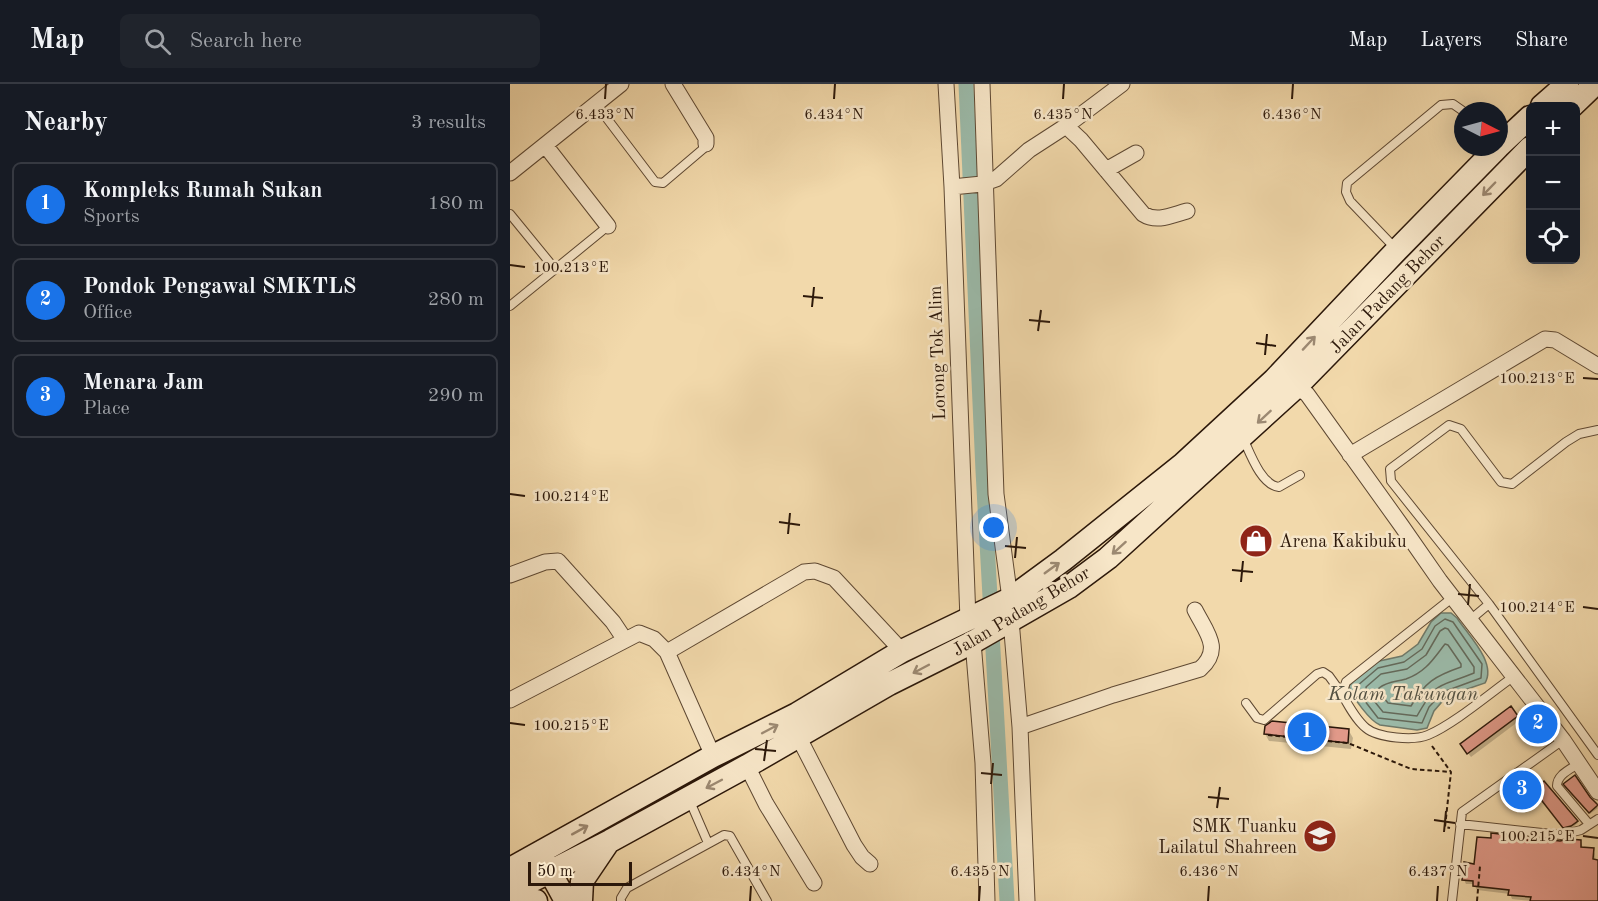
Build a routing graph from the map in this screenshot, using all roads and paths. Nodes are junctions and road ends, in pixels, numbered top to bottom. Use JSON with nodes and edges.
{"nodes":[{"id":1,"x":621,"y":84,"type":"edge"},
{"id":2,"x":673,"y":84,"type":"edge"},
{"id":3,"x":946,"y":84,"type":"edge"},
{"id":4,"x":982,"y":84,"type":"edge"},
{"id":5,"x":1122,"y":84,"type":"edge"},
{"id":6,"x":1567,"y":84,"type":"edge"},
{"id":7,"x":1595,"y":84,"type":"edge"},
{"id":8,"x":1547,"y":102,"type":"edge"},
{"id":9,"x":1576,"y":102,"type":"edge"},
{"id":10,"x":596,"y":104,"type":"junction"},
{"id":11,"x":1454,"y":105,"type":"edge"},
{"id":12,"x":1526,"y":121,"type":"edge"},
{"id":13,"x":1066,"y":126,"type":"junction"},
{"id":14,"x":1508,"y":137,"type":"edge"},
{"id":15,"x":706,"y":144,"type":"joint"},
{"id":16,"x":545,"y":145,"type":"junction"},
{"id":17,"x":1526,"y":152,"type":"edge"},
{"id":18,"x":1136,"y":153,"type":"dead end"},
{"id":19,"x":1488,"y":156,"type":"edge"},
{"id":20,"x":1106,"y":170,"type":"junction"},
{"id":21,"x":510,"y":172,"type":"edge"},
{"id":22,"x":984,"y":184,"type":"junction"},
{"id":23,"x":955,"y":187,"type":"junction"},
{"id":24,"x":1187,"y":211,"type":"dead end"},
{"id":25,"x":510,"y":214,"type":"edge"},
{"id":26,"x":608,"y":226,"type":"joint"},
{"id":27,"x":1397,"y":250,"type":"junction"},
{"id":28,"x":555,"y":269,"type":"junction"},
{"id":29,"x":510,"y":306,"type":"edge"},
{"id":30,"x":1598,"y":366,"type":"edge"},
{"id":31,"x":1274,"y":380,"type":"junction"},
{"id":32,"x":1296,"y":387,"type":"junction"},
{"id":33,"x":1598,"y":430,"type":"edge"},
{"id":34,"x":1242,"y":437,"type":"junction"},
{"id":35,"x":1350,"y":455,"type":"junction"},
{"id":36,"x":1300,"y":475,"type":"dead end"},
{"id":37,"x":510,"y":575,"type":"edge"},
{"id":38,"x":1452,"y":598,"type":"junction"},
{"id":39,"x":1489,"y":604,"type":"junction"},
{"id":40,"x":1009,"y":607,"type":"junction"},
{"id":41,"x":1195,"y":610,"type":"dead end"},
{"id":42,"x":1470,"y":620,"type":"junction"},
{"id":43,"x":970,"y":631,"type":"junction"},
{"id":44,"x":626,"y":640,"type":"junction"},
{"id":45,"x":902,"y":651,"type":"junction"},
{"id":46,"x":667,"y":652,"type":"junction"},
{"id":47,"x":884,"y":675,"type":"junction"},
{"id":48,"x":1512,"y":677,"type":"junction"},
{"id":49,"x":1342,"y":694,"type":"junction"},
{"id":50,"x":510,"y":699,"type":"edge"},
{"id":51,"x":1246,"y":704,"type":"dead end"},
{"id":52,"x":1020,"y":727,"type":"junction"},
{"id":53,"x":1268,"y":735,"type":"dead end"},
{"id":54,"x":799,"y":738,"type":"junction"},
{"id":55,"x":1563,"y":740,"type":"junction"},
{"id":56,"x":1598,"y":755,"type":"edge"},
{"id":57,"x":713,"y":756,"type":"junction"},
{"id":58,"x":1578,"y":764,"type":"junction"},
{"id":59,"x":747,"y":766,"type":"junction"},
{"id":60,"x":1451,"y":772,"type":"dead end"},
{"id":61,"x":1598,"y":792,"type":"edge"},
{"id":62,"x":688,"y":797,"type":"junction"},
{"id":63,"x":1598,"y":819,"type":"edge"},
{"id":64,"x":1460,"y":824,"type":"junction"},
{"id":65,"x":1589,"y":824,"type":"junction"},
{"id":66,"x":610,"y":841,"type":"junction"},
{"id":67,"x":708,"y":843,"type":"junction"},
{"id":68,"x":544,"y":862,"type":"junction"},
{"id":69,"x":870,"y":864,"type":"dead end"},
{"id":70,"x":1480,"y":866,"type":"dead end"},
{"id":71,"x":510,"y":869,"type":"edge"},
{"id":72,"x":813,"y":883,"type":"dead end"},
{"id":73,"x":510,"y":892,"type":"edge"},
{"id":74,"x":510,"y":898,"type":"edge"},
{"id":75,"x":536,"y":901,"type":"edge"},
{"id":76,"x":566,"y":901,"type":"edge"},
{"id":77,"x":581,"y":901,"type":"edge"},
{"id":78,"x":621,"y":901,"type":"edge"},
{"id":79,"x":767,"y":901,"type":"edge"},
{"id":80,"x":987,"y":901,"type":"edge"},
{"id":81,"x":1027,"y":901,"type":"edge"},
{"id":82,"x":1452,"y":901,"type":"edge"},
{"id":83,"x":1477,"y":901,"type":"edge"}],
"edges":[{"from":1,"to":10,"type":"street"},
{"from":2,"to":15,"type":"street"},
{"from":3,"to":23,"type":"street","name":"Lorong Tok Alim"},
{"from":4,"to":22,"type":"street"},
{"from":5,"to":13,"type":"street"},
{"from":6,"to":8,"type":"main road"},
{"from":7,"to":9,"type":"main road"},
{"from":10,"to":15,"type":"lane"},
{"from":10,"to":16,"type":"street"},
{"from":11,"to":27,"type":"lane"},
{"from":12,"to":14,"type":"main road","name":"Jalan Padang Behor"},
{"from":13,"to":20,"type":"street"},
{"from":13,"to":22,"type":"street"},
{"from":16,"to":21,"type":"street"},
{"from":16,"to":26,"type":"street"},
{"from":17,"to":32,"type":"main road","name":"Jalan Padang Behor","one_way":true},
{"from":18,"to":20,"type":"street"},
{"from":19,"to":27,"type":"main road","name":"Jalan Padang Behor"},
{"from":20,"to":24,"type":"street"},
{"from":22,"to":23,"type":"street"},
{"from":22,"to":40,"type":"street"},
{"from":23,"to":43,"type":"street","name":"Lorong Tok Alim"},
{"from":25,"to":28,"type":"lane"},
{"from":26,"to":28,"type":"lane"},
{"from":31,"to":27,"type":"main road","name":"Jalan Padang Behor","one_way":true},
{"from":28,"to":29,"type":"lane"},
{"from":30,"to":35,"type":"street"},
{"from":31,"to":32,"type":"main road"},
{"from":40,"to":31,"type":"main road","name":"Jalan Padang Behor","one_way":true},
{"from":32,"to":34,"type":"main road","name":"Jalan Padang Behor","one_way":true},
{"from":32,"to":35,"type":"street"},
{"from":33,"to":39,"type":"lane"},
{"from":34,"to":36,"type":"lane"},
{"from":34,"to":40,"type":"main road","name":"Jalan Padang Behor","one_way":true},
{"from":35,"to":38,"type":"street"},
{"from":37,"to":44,"type":"street"},
{"from":38,"to":42,"type":"street"},
{"from":38,"to":49,"type":"lane"},
{"from":39,"to":42,"type":"lane"},
{"from":39,"to":56,"type":"lane"},
{"from":40,"to":43,"type":"main road","name":"Jalan Padang Behor"},
{"from":40,"to":52,"type":"street"},
{"from":41,"to":52,"type":"street"},
{"from":42,"to":48,"type":"street"},
{"from":43,"to":45,"type":"main road","name":"Jalan Padang Behor"},
{"from":43,"to":47,"type":"main road","name":"Jalan Padang Behor","one_way":true},
{"from":43,"to":80,"type":"street","name":"Lorong Tok Alim"},
{"from":44,"to":46,"type":"street"},
{"from":44,"to":50,"type":"street"},
{"from":45,"to":46,"type":"street"},
{"from":45,"to":47,"type":"main road","name":"Jalan Padang Behor"},
{"from":46,"to":57,"type":"street"},
{"from":47,"to":54,"type":"main road","name":"Jalan Padang Behor"},
{"from":57,"to":47,"type":"main road","name":"Jalan Padang Behor","one_way":true},
{"from":48,"to":49,"type":"lane"},
{"from":48,"to":55,"type":"street"},
{"from":49,"to":51,"type":"lane"},
{"from":52,"to":81,"type":"street"},
{"from":53,"to":60,"type":"path"},
{"from":54,"to":59,"type":"main road","name":"Jalan Padang Behor"},
{"from":54,"to":69,"type":"street"},
{"from":55,"to":58,"type":"street"},
{"from":55,"to":64,"type":"lane"},
{"from":68,"to":57,"type":"main road","name":"Jalan Padang Behor","one_way":true},
{"from":58,"to":61,"type":"street"},
{"from":58,"to":65,"type":"lane"},
{"from":59,"to":62,"type":"main road","name":"Jalan Padang Behor","one_way":true},
{"from":59,"to":72,"type":"street"},
{"from":62,"to":66,"type":"main road","name":"Jalan Padang Behor"},
{"from":62,"to":67,"type":"lane"},
{"from":63,"to":65,"type":"lane"},
{"from":64,"to":65,"type":"lane"},
{"from":64,"to":82,"type":"lane"},
{"from":66,"to":68,"type":"main road","name":"Jalan Padang Behor"},
{"from":66,"to":77,"type":"main road"},
{"from":67,"to":78,"type":"lane"},
{"from":67,"to":79,"type":"lane"},
{"from":68,"to":71,"type":"main road","name":"Jalan Padang Behor"},
{"from":68,"to":73,"type":"main road","name":"Jalan Padang Behor"},
{"from":68,"to":76,"type":"main road"},
{"from":70,"to":83,"type":"path"},
{"from":74,"to":75,"type":"main road"}]}
